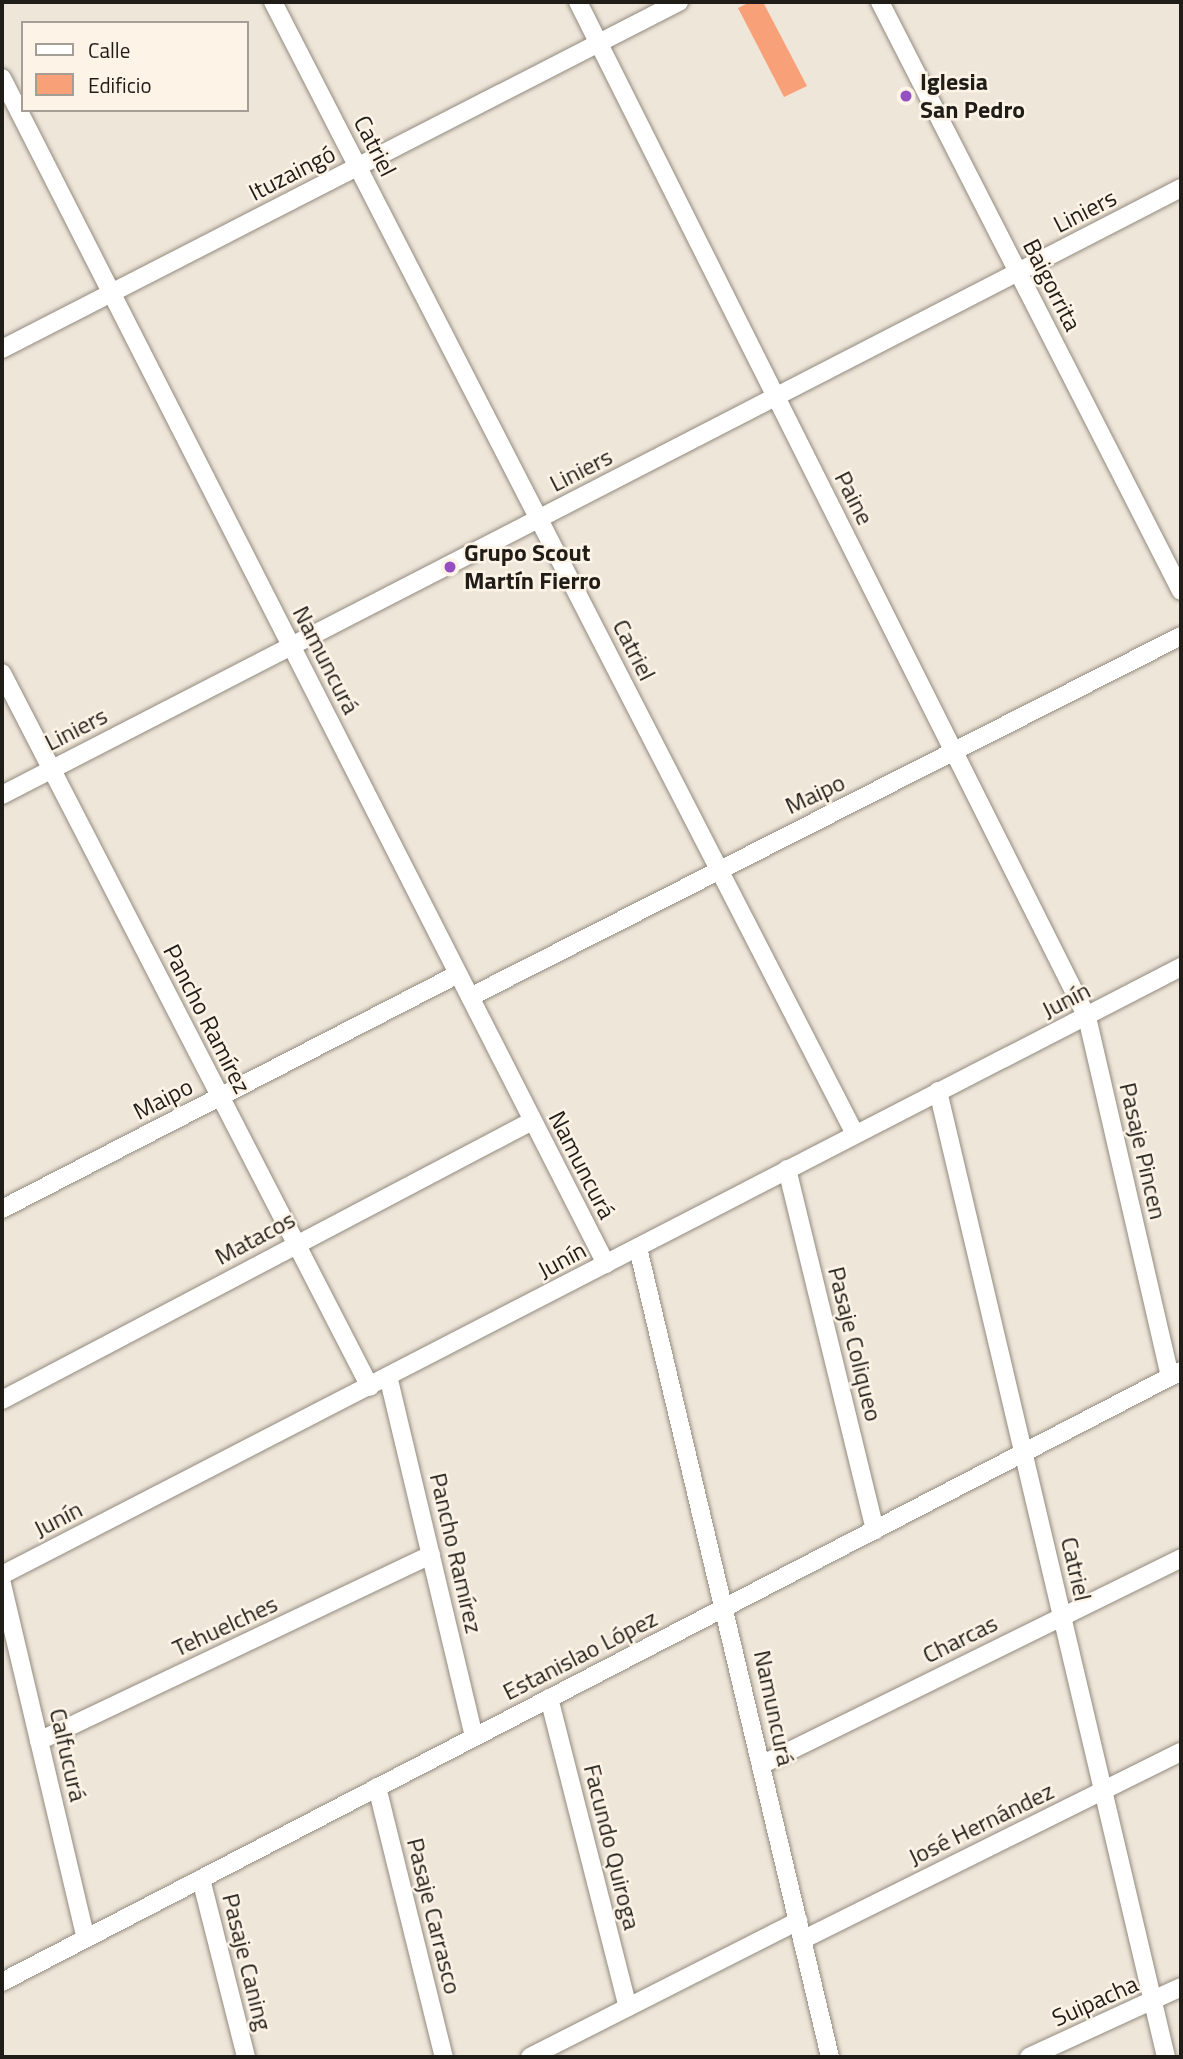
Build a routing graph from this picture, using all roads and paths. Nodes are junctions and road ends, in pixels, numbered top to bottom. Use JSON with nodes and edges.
{"nodes":[{"id":1,"x":273,"y":2,"type":"edge"},
{"id":2,"x":578,"y":2,"type":"edge"},
{"id":3,"x":679,"y":2,"type":"edge"},
{"id":4,"x":880,"y":2,"type":"edge"},
{"id":5,"x":598,"y":43,"type":"junction"},
{"id":6,"x":2,"y":78,"type":"edge"},
{"id":7,"x":358,"y":167,"type":"junction"},
{"id":8,"x":1181,"y":188,"type":"edge"},
{"id":9,"x":1018,"y":273,"type":"junction"},
{"id":10,"x":111,"y":293,"type":"junction"},
{"id":11,"x":2,"y":349,"type":"edge"},
{"id":12,"x":776,"y":397,"type":"junction"},
{"id":13,"x":539,"y":519,"type":"junction"},
{"id":14,"x":1181,"y":591,"type":"edge"},
{"id":15,"x":1181,"y":636,"type":"edge"},
{"id":16,"x":291,"y":646,"type":"junction"},
{"id":17,"x":2,"y":673,"type":"edge"},
{"id":18,"x":955,"y":755,"type":"junction"},
{"id":19,"x":51,"y":769,"type":"junction"},
{"id":20,"x":2,"y":795,"type":"edge"},
{"id":21,"x":718,"y":867,"type":"junction"},
{"id":22,"x":1181,"y":967,"type":"edge"},
{"id":23,"x":458,"y":974,"type":"junction"},
{"id":24,"x":470,"y":997,"type":"junction"},
{"id":25,"x":1087,"y":1017,"type":"junction"},
{"id":26,"x":938,"y":1091,"type":"junction"},
{"id":27,"x":220,"y":1097,"type":"junction"},
{"id":28,"x":532,"y":1122,"type":"junction"},
{"id":29,"x":855,"y":1134,"type":"junction"},
{"id":30,"x":787,"y":1169,"type":"junction"},
{"id":31,"x":2,"y":1209,"type":"edge"},
{"id":32,"x":297,"y":1244,"type":"junction"},
{"id":33,"x":638,"y":1248,"type":"junction"},
{"id":34,"x":606,"y":1264,"type":"junction"},
{"id":35,"x":1175,"y":1374,"type":"edge"},
{"id":36,"x":390,"y":1380,"type":"junction"},
{"id":37,"x":370,"y":1387,"type":"junction"},
{"id":38,"x":2,"y":1400,"type":"edge"},
{"id":39,"x":1023,"y":1452,"type":"junction"},
{"id":40,"x":874,"y":1530,"type":"junction"},
{"id":41,"x":431,"y":1555,"type":"junction"},
{"id":42,"x":1181,"y":1558,"type":"edge"},
{"id":43,"x":2,"y":1575,"type":"edge"},
{"id":44,"x":2,"y":1584,"type":"edge"},
{"id":45,"x":726,"y":1606,"type":"junction"},
{"id":46,"x":1062,"y":1616,"type":"junction"},
{"id":47,"x":549,"y":1698,"type":"junction"},
{"id":48,"x":474,"y":1737,"type":"junction"},
{"id":49,"x":39,"y":1741,"type":"junction"},
{"id":50,"x":1181,"y":1752,"type":"edge"},
{"id":51,"x":761,"y":1765,"type":"junction"},
{"id":52,"x":377,"y":1787,"type":"junction"},
{"id":53,"x":1103,"y":1792,"type":"junction"},
{"id":54,"x":201,"y":1879,"type":"junction"},
{"id":55,"x":798,"y":1921,"type":"junction"},
{"id":56,"x":86,"y":1938,"type":"junction"},
{"id":57,"x":802,"y":1940,"type":"junction"},
{"id":58,"x":2,"y":1982,"type":"edge"},
{"id":59,"x":1181,"y":1987,"type":"edge"},
{"id":60,"x":1152,"y":2002,"type":"junction"},
{"id":61,"x":628,"y":2007,"type":"junction"},
{"id":62,"x":246,"y":2057,"type":"edge"},
{"id":63,"x":444,"y":2057,"type":"edge"},
{"id":64,"x":530,"y":2057,"type":"edge"},
{"id":65,"x":830,"y":2057,"type":"edge"},
{"id":66,"x":1028,"y":2057,"type":"edge"},
{"id":67,"x":1166,"y":2057,"type":"edge"}],
"edges":[{"from":1,"to":7,"type":"street","name":"Catriel"},
{"from":2,"to":5,"type":"street","name":"Paine"},
{"from":3,"to":5,"type":"street","name":"Ituzaingó"},
{"from":4,"to":9,"type":"street","name":"Baigorrita"},
{"from":5,"to":7,"type":"street","name":"Ituzaingó"},
{"from":5,"to":12,"type":"street","name":"Paine"},
{"from":6,"to":10,"type":"street","name":"Namuncurá"},
{"from":7,"to":10,"type":"street","name":"Ituzaingó"},
{"from":7,"to":13,"type":"street","name":"Catriel"},
{"from":8,"to":9,"type":"street","name":"Liniers"},
{"from":9,"to":12,"type":"street","name":"Liniers"},
{"from":9,"to":14,"type":"street","name":"Baigorrita"},
{"from":10,"to":11,"type":"street","name":"Ituzaingó"},
{"from":10,"to":16,"type":"street","name":"Namuncurá"},
{"from":12,"to":13,"type":"street","name":"Liniers"},
{"from":12,"to":18,"type":"street","name":"Paine"},
{"from":13,"to":16,"type":"street","name":"Liniers"},
{"from":13,"to":21,"type":"street","name":"Catriel"},
{"from":15,"to":18,"type":"street","name":"Maipo"},
{"from":16,"to":19,"type":"street","name":"Liniers"},
{"from":16,"to":23,"type":"street","name":"Namuncurá"},
{"from":17,"to":19,"type":"street","name":"Pancho Ramírez"},
{"from":18,"to":21,"type":"street","name":"Maipo"},
{"from":18,"to":25,"type":"street","name":"Paine"},
{"from":19,"to":20,"type":"street","name":"Liniers"},
{"from":19,"to":27,"type":"street","name":"Pancho Ramírez"},
{"from":21,"to":24,"type":"street","name":"Maipo"},
{"from":21,"to":29,"type":"street","name":"Catriel"},
{"from":22,"to":25,"type":"street","name":"Junín"},
{"from":23,"to":24,"type":"street","name":"Namuncurá"},
{"from":23,"to":27,"type":"street","name":"Maipo"},
{"from":24,"to":28,"type":"street","name":"Namuncurá"},
{"from":25,"to":26,"type":"street","name":"Junín"},
{"from":25,"to":35,"type":"street","name":"Pasaje Pincen"},
{"from":26,"to":29,"type":"street","name":"Junín"},
{"from":26,"to":39,"type":"street","name":"Catriel"},
{"from":27,"to":31,"type":"street","name":"Maipo"},
{"from":27,"to":32,"type":"street","name":"Pancho Ramírez"},
{"from":28,"to":32,"type":"street","name":"Matacos"},
{"from":28,"to":34,"type":"street","name":"Namuncurá"},
{"from":29,"to":30,"type":"street","name":"Junín"},
{"from":30,"to":33,"type":"street","name":"Junín"},
{"from":30,"to":40,"type":"street","name":"Pasaje Coliqueo"},
{"from":32,"to":37,"type":"street","name":"Pancho Ramírez"},
{"from":32,"to":38,"type":"street","name":"Matacos"},
{"from":33,"to":34,"type":"street","name":"Junín"},
{"from":33,"to":45,"type":"street","name":"Namuncurá"},
{"from":34,"to":36,"type":"street","name":"Junín"},
{"from":35,"to":39,"type":"street","name":"Estanislao López"},
{"from":36,"to":37,"type":"street","name":"Junín"},
{"from":36,"to":41,"type":"street","name":"Pancho Ramírez"},
{"from":37,"to":43,"type":"street","name":"Junín"},
{"from":39,"to":40,"type":"street","name":"Estanislao López"},
{"from":39,"to":46,"type":"street","name":"Catriel"},
{"from":40,"to":45,"type":"street","name":"Estanislao López"},
{"from":41,"to":48,"type":"street","name":"Pancho Ramírez"},
{"from":41,"to":49,"type":"street","name":"Tehuelches"},
{"from":42,"to":46,"type":"street","name":"Charcas"},
{"from":44,"to":49,"type":"street","name":"Calfucurá"},
{"from":45,"to":47,"type":"street","name":"Estanislao López"},
{"from":45,"to":51,"type":"street","name":"Namuncurá"},
{"from":46,"to":51,"type":"street","name":"Charcas"},
{"from":46,"to":53,"type":"street","name":"Catriel"},
{"from":47,"to":48,"type":"street","name":"Estanislao López"},
{"from":47,"to":61,"type":"street","name":"Facundo Quiroga"},
{"from":48,"to":52,"type":"street","name":"Estanislao López"},
{"from":49,"to":56,"type":"street","name":"Calfucurá"},
{"from":50,"to":53,"type":"street","name":"José Hernández"},
{"from":51,"to":55,"type":"street","name":"Namuncurá"},
{"from":52,"to":54,"type":"street","name":"Estanislao López"},
{"from":52,"to":63,"type":"street","name":"Pasaje Carrasco"},
{"from":53,"to":57,"type":"street","name":"José Hernández"},
{"from":53,"to":60,"type":"street","name":"Catriel"},
{"from":54,"to":56,"type":"street","name":"Estanislao López"},
{"from":54,"to":62,"type":"street","name":"Pasaje Caning"},
{"from":55,"to":57,"type":"street","name":"Namuncurá"},
{"from":55,"to":61,"type":"street"},
{"from":56,"to":58,"type":"street","name":"Estanislao López"},
{"from":57,"to":65,"type":"street","name":"Namuncurá"},
{"from":59,"to":60,"type":"street","name":"Suipacha"},
{"from":60,"to":66,"type":"street","name":"Suipacha"},
{"from":60,"to":67,"type":"street","name":"Catriel"},
{"from":61,"to":64,"type":"street"}]}
